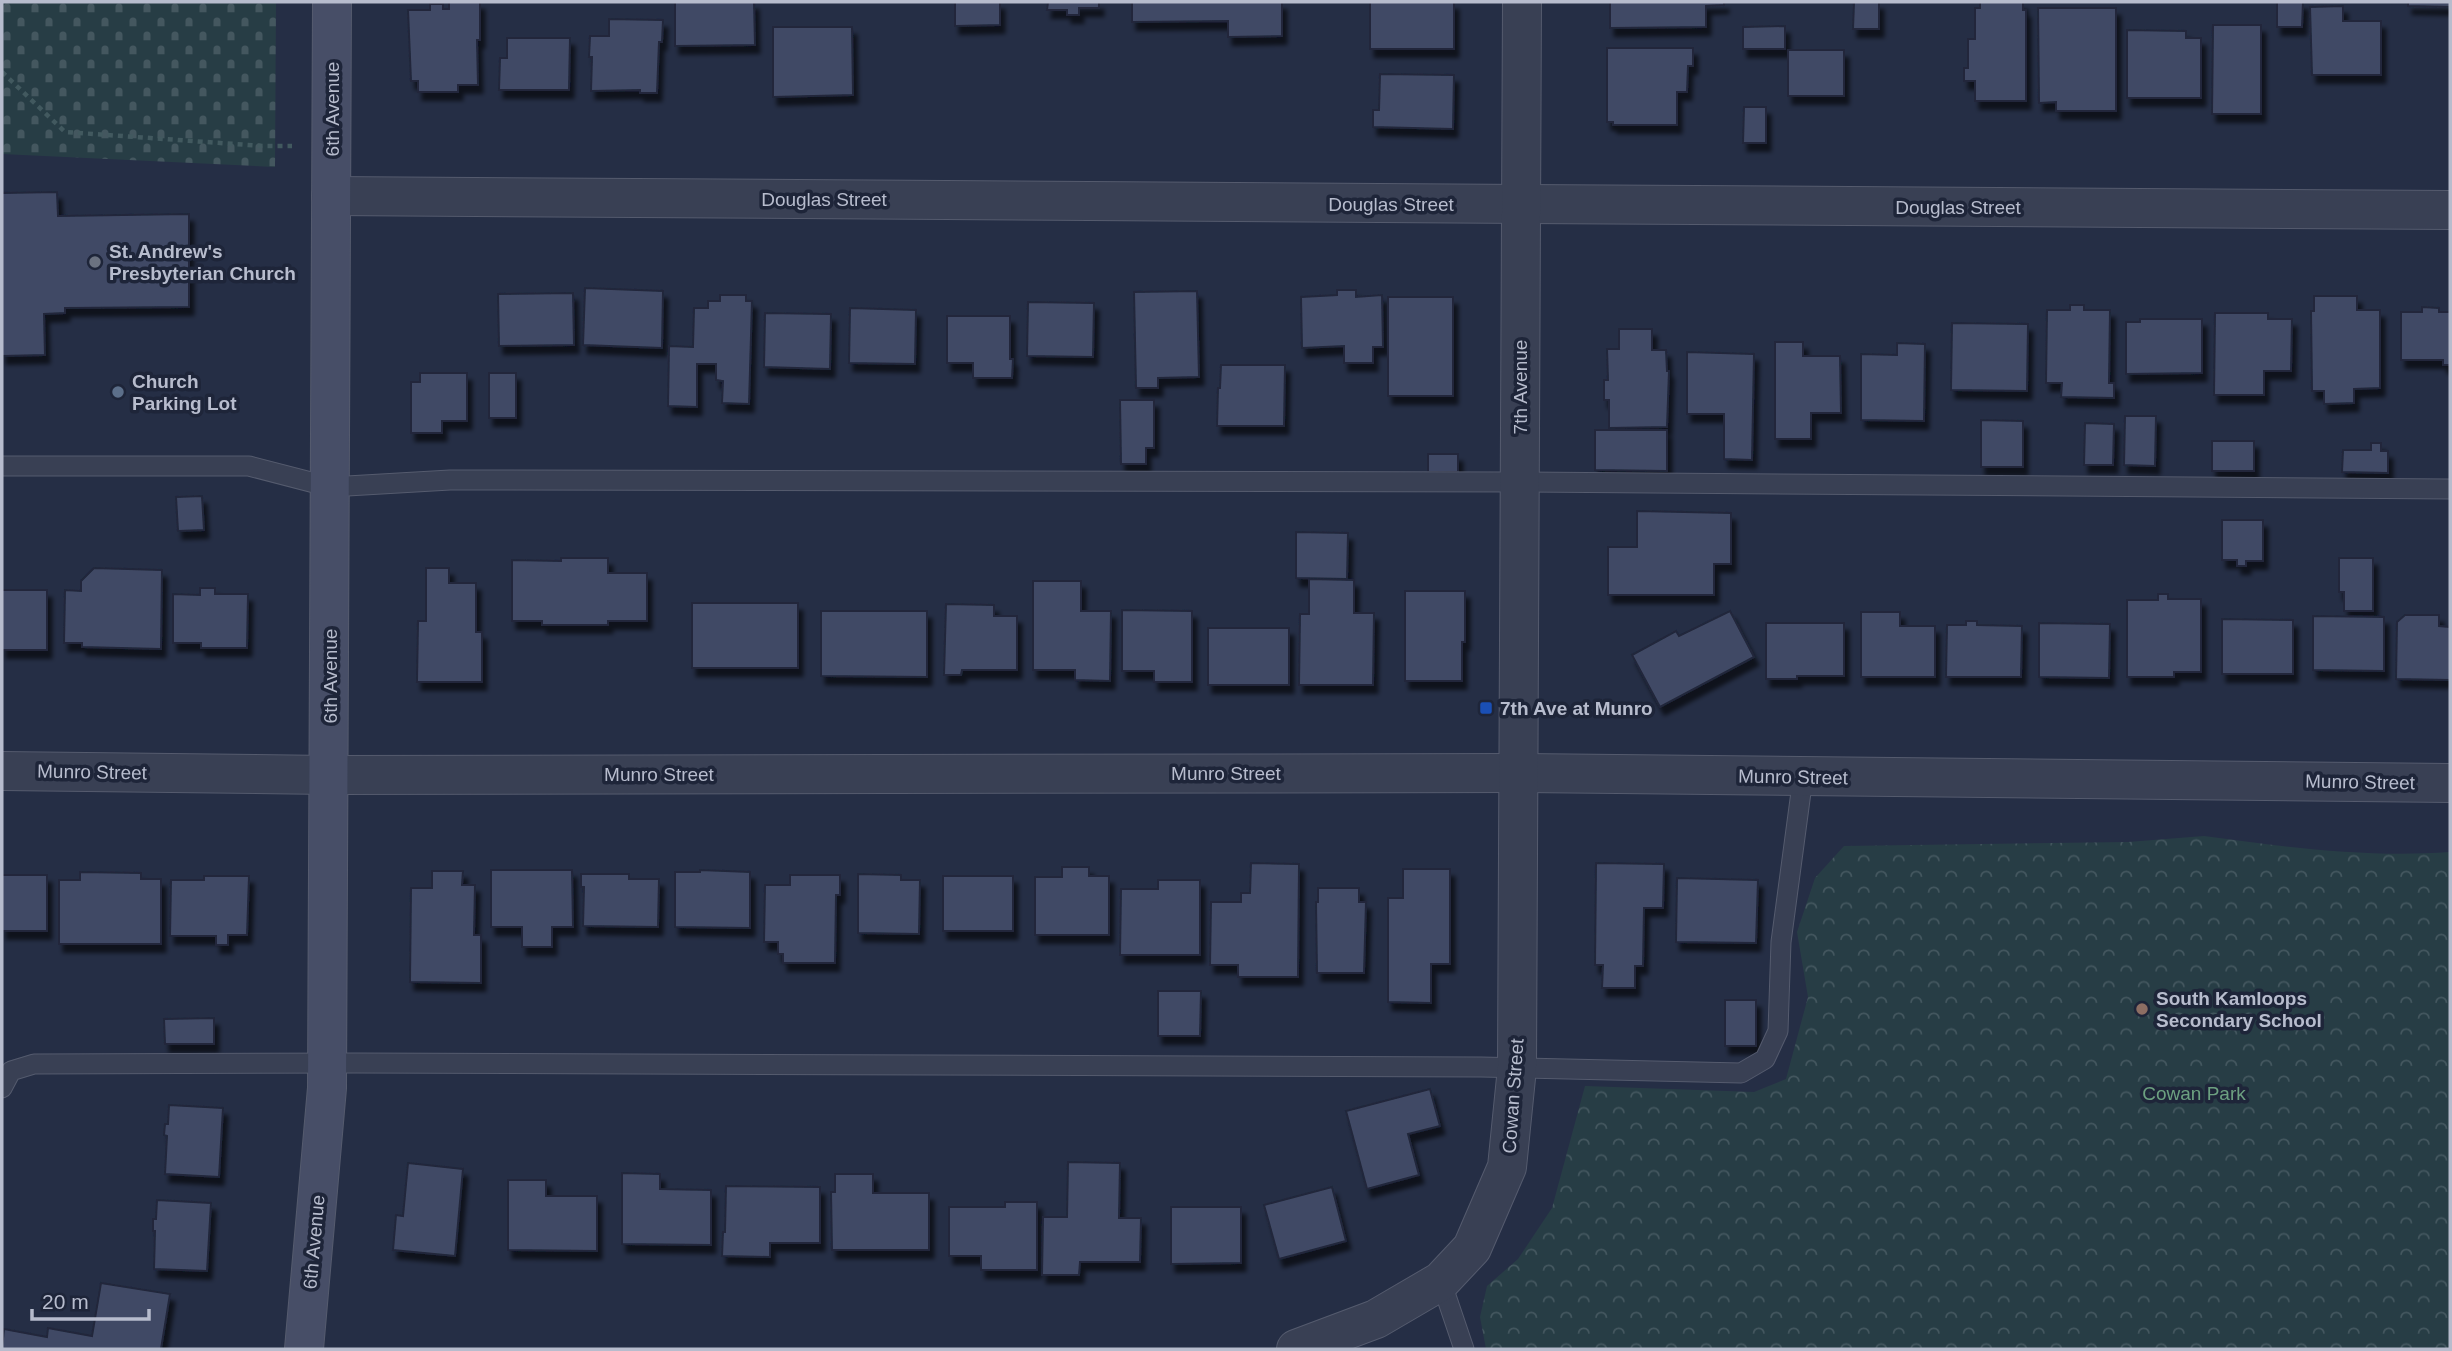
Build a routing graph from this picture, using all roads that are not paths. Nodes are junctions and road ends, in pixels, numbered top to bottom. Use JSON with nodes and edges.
{"nodes":[{"id":1,"x":332,"y":2,"type":"edge"},
{"id":2,"x":1522,"y":2,"type":"edge"},
{"id":3,"x":331,"y":196,"type":"junction"},
{"id":4,"x":1521,"y":204,"type":"junction"},
{"id":5,"x":2450,"y":210,"type":"edge"},
{"id":6,"x":2,"y":466,"type":"edge"},
{"id":7,"x":1519,"y":482,"type":"junction"},
{"id":8,"x":330,"y":487,"type":"junction"},
{"id":9,"x":2450,"y":489,"type":"edge"},
{"id":10,"x":2,"y":771,"type":"edge"},
{"id":11,"x":1520,"y":773,"type":"junction"},
{"id":12,"x":330,"y":775,"type":"junction"},
{"id":13,"x":1802,"y":777,"type":"junction"},
{"id":14,"x":2450,"y":783,"type":"edge"},
{"id":15,"x":327,"y":1063,"type":"junction"},
{"id":16,"x":1517,"y":1068,"type":"junction"},
{"id":17,"x":5,"y":1076,"type":"edge"},
{"id":18,"x":1441,"y":1281,"type":"junction"},
{"id":19,"x":304,"y":1349,"type":"edge"},
{"id":20,"x":1296,"y":1349,"type":"edge"},
{"id":21,"x":1464,"y":1349,"type":"edge"}],
"edges":[{"from":1,"to":3,"type":"street","name":"6th Avenue"},
{"from":2,"to":4,"type":"street","name":"7th Avenue"},
{"from":3,"to":4,"type":"street","name":"Douglas Street"},
{"from":3,"to":8,"type":"street","name":"6th Avenue"},
{"from":4,"to":5,"type":"street","name":"Douglas Street"},
{"from":4,"to":7,"type":"street","name":"7th Avenue"},
{"from":6,"to":8,"type":"lane"},
{"from":7,"to":8,"type":"lane"},
{"from":7,"to":9,"type":"lane"},
{"from":7,"to":11,"type":"street","name":"7th Avenue"},
{"from":8,"to":12,"type":"street","name":"6th Avenue"},
{"from":10,"to":12,"type":"street","name":"Munro Street"},
{"from":11,"to":12,"type":"street","name":"Munro Street"},
{"from":11,"to":13,"type":"street","name":"Munro Street"},
{"from":11,"to":16,"type":"street","name":"Cowan Street"},
{"from":12,"to":15,"type":"street","name":"6th Avenue"},
{"from":13,"to":14,"type":"street","name":"Munro Street"},
{"from":13,"to":16,"type":"lane"},
{"from":15,"to":16,"type":"lane"},
{"from":15,"to":17,"type":"lane"},
{"from":15,"to":19,"type":"street","name":"6th Avenue"},
{"from":16,"to":18,"type":"street","name":"Cowan Street"},
{"from":18,"to":20,"type":"street","name":"Cowan Street"},
{"from":18,"to":21,"type":"lane"}]}
